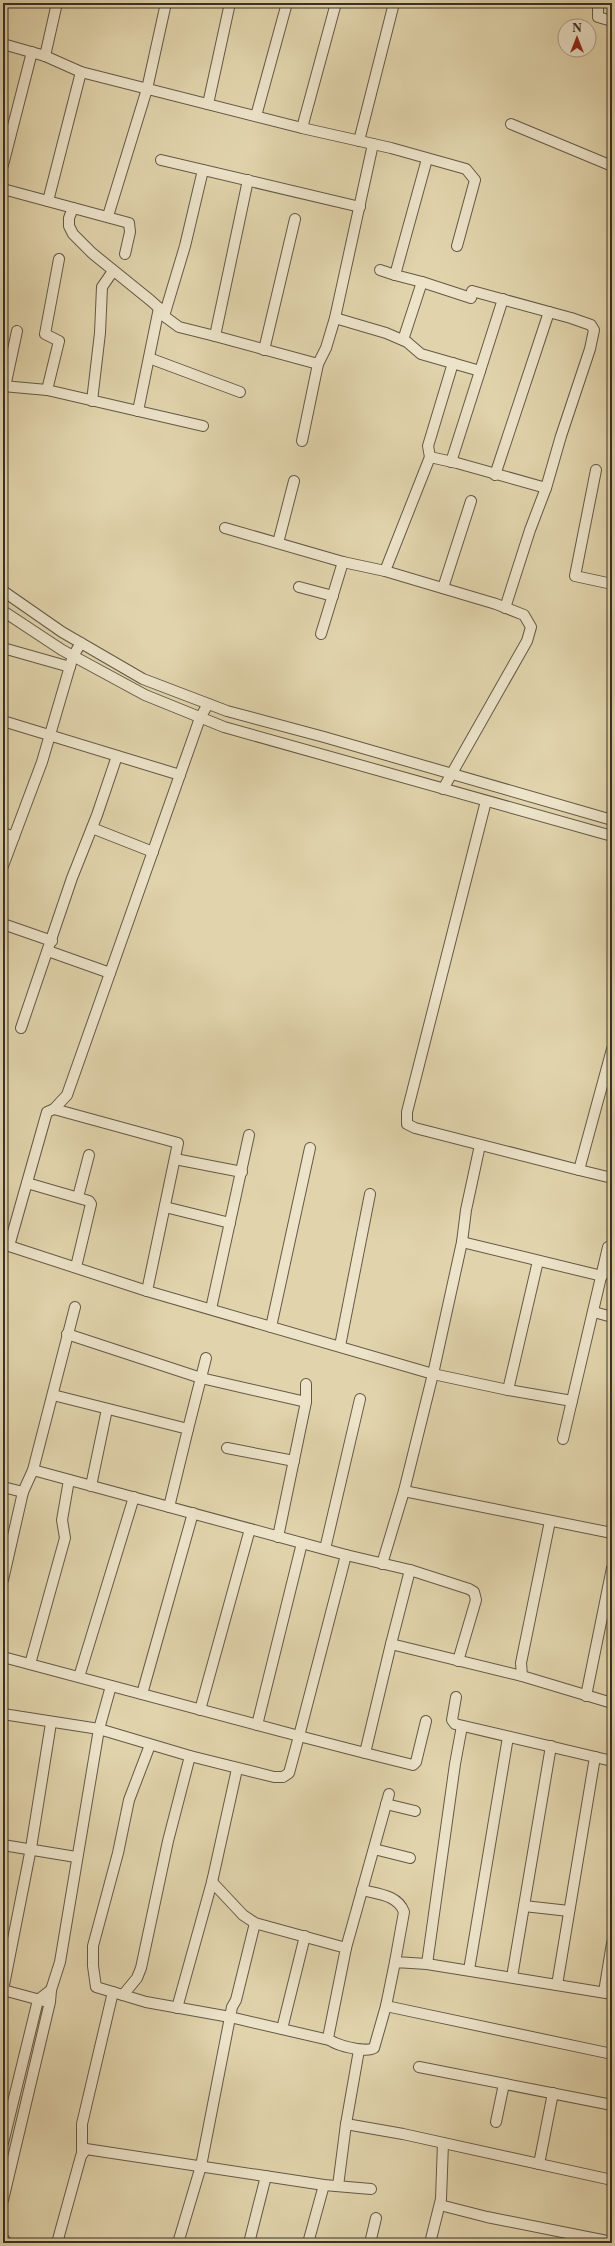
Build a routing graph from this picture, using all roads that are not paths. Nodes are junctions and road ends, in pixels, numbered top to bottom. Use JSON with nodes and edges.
{"nodes":[{"id":1,"x":57,"y":3,"type":"edge"},
{"id":2,"x":166,"y":3,"type":"edge"},
{"id":3,"x":230,"y":3,"type":"edge"},
{"id":4,"x":287,"y":3,"type":"edge"},
{"id":5,"x":336,"y":3,"type":"edge"},
{"id":6,"x":394,"y":3,"type":"edge"},
{"id":7,"x":598,"y":3,"type":"edge"},
{"id":8,"x":612,"y":21,"type":"edge"},
{"id":9,"x":3,"y":44,"type":"edge"},
{"id":10,"x":32,"y":52,"type":"junction"},
{"id":11,"x":45,"y":56,"type":"junction"},
{"id":12,"x":81,"y":72,"type":"junction"},
{"id":13,"x":147,"y":89,"type":"junction"},
{"id":14,"x":208,"y":104,"type":"junction"},
{"id":15,"x":256,"y":116,"type":"junction"},
{"id":16,"x":511,"y":124,"type":"dead end"},
{"id":17,"x":302,"y":128,"type":"junction"},
{"id":18,"x":358,"y":141,"type":"junction"},
{"id":19,"x":374,"y":144,"type":"junction"},
{"id":20,"x":427,"y":159,"type":"junction"},
{"id":21,"x":161,"y":160,"type":"dead end"},
{"id":22,"x":3,"y":165,"type":"edge"},
{"id":23,"x":612,"y":166,"type":"edge"},
{"id":24,"x":203,"y":170,"type":"junction"},
{"id":25,"x":248,"y":180,"type":"junction"},
{"id":26,"x":3,"y":189,"type":"edge"},
{"id":27,"x":48,"y":201,"type":"junction"},
{"id":28,"x":360,"y":207,"type":"junction"},
{"id":29,"x":73,"y":208,"type":"junction"},
{"id":30,"x":108,"y":216,"type":"junction"},
{"id":31,"x":295,"y":219,"type":"dead end"},
{"id":32,"x":457,"y":246,"type":"dead end"},
{"id":33,"x":125,"y":254,"type":"dead end"},
{"id":34,"x":59,"y":259,"type":"dead end"},
{"id":35,"x":380,"y":270,"type":"dead end"},
{"id":36,"x":113,"y":271,"type":"junction"},
{"id":37,"x":395,"y":274,"type":"junction"},
{"id":38,"x":422,"y":282,"type":"junction"},
{"id":39,"x":503,"y":299,"type":"junction"},
{"id":40,"x":162,"y":312,"type":"junction"},
{"id":41,"x":549,"y":312,"type":"junction"},
{"id":42,"x":335,"y":318,"type":"junction"},
{"id":43,"x":17,"y":331,"type":"dead end"},
{"id":44,"x":215,"y":336,"type":"junction"},
{"id":45,"x":403,"y":340,"type":"junction"},
{"id":46,"x":264,"y":350,"type":"junction"},
{"id":47,"x":149,"y":358,"type":"junction"},
{"id":48,"x":453,"y":363,"type":"junction"},
{"id":49,"x":318,"y":364,"type":"junction"},
{"id":50,"x":480,"y":371,"type":"junction"},
{"id":51,"x":4,"y":386,"type":"edge"},
{"id":52,"x":47,"y":390,"type":"junction"},
{"id":53,"x":240,"y":392,"type":"dead end"},
{"id":54,"x":92,"y":401,"type":"junction"},
{"id":55,"x":138,"y":411,"type":"junction"},
{"id":56,"x":203,"y":426,"type":"dead end"},
{"id":57,"x":302,"y":441,"type":"dead end"},
{"id":58,"x":430,"y":457,"type":"junction"},
{"id":59,"x":451,"y":462,"type":"junction"},
{"id":60,"x":596,"y":470,"type":"dead end"},
{"id":61,"x":495,"y":475,"type":"junction"},
{"id":62,"x":294,"y":482,"type":"dead end"},
{"id":63,"x":546,"y":488,"type":"junction"},
{"id":64,"x":471,"y":501,"type":"dead end"},
{"id":65,"x":225,"y":528,"type":"dead end"},
{"id":66,"x":278,"y":543,"type":"junction"},
{"id":67,"x":343,"y":562,"type":"junction"},
{"id":68,"x":385,"y":570,"type":"junction"},
{"id":69,"x":612,"y":584,"type":"edge"},
{"id":70,"x":299,"y":587,"type":"dead end"},
{"id":71,"x":443,"y":588,"type":"junction"},
{"id":72,"x":3,"y":591,"type":"edge"},
{"id":73,"x":333,"y":596,"type":"junction"},
{"id":74,"x":504,"y":608,"type":"junction"},
{"id":75,"x":3,"y":611,"type":"edge"},
{"id":76,"x":321,"y":634,"type":"dead end"},
{"id":77,"x":81,"y":643,"type":"junction"},
{"id":78,"x":3,"y":648,"type":"edge"},
{"id":79,"x":74,"y":656,"type":"junction"},
{"id":80,"x":70,"y":667,"type":"junction"},
{"id":81,"x":208,"y":704,"type":"junction"},
{"id":82,"x":200,"y":718,"type":"junction"},
{"id":83,"x":3,"y":721,"type":"edge"},
{"id":84,"x":50,"y":736,"type":"junction"},
{"id":85,"x":117,"y":756,"type":"junction"},
{"id":86,"x":452,"y":773,"type":"junction"},
{"id":87,"x":180,"y":775,"type":"junction"},
{"id":88,"x":442,"y":789,"type":"junction"},
{"id":89,"x":486,"y":801,"type":"junction"},
{"id":90,"x":612,"y":820,"type":"edge"},
{"id":91,"x":92,"y":828,"type":"junction"},
{"id":92,"x":3,"y":833,"type":"edge"},
{"id":93,"x":612,"y":836,"type":"edge"},
{"id":94,"x":14,"y":838,"type":"junction"},
{"id":95,"x":153,"y":852,"type":"junction"},
{"id":96,"x":3,"y":866,"type":"edge"},
{"id":97,"x":3,"y":924,"type":"edge"},
{"id":98,"x":52,"y":941,"type":"junction"},
{"id":99,"x":48,"y":951,"type":"junction"},
{"id":100,"x":110,"y":973,"type":"junction"},
{"id":101,"x":21,"y":1028,"type":"dead end"},
{"id":102,"x":612,"y":1048,"type":"edge"},
{"id":103,"x":54,"y":1109,"type":"junction"},
{"id":104,"x":250,"y":1135,"type":"dead end"},
{"id":105,"x":480,"y":1144,"type":"junction"},
{"id":106,"x":310,"y":1148,"type":"dead end"},
{"id":107,"x":89,"y":1155,"type":"dead end"},
{"id":108,"x":175,"y":1159,"type":"junction"},
{"id":109,"x":579,"y":1170,"type":"junction"},
{"id":110,"x":242,"y":1172,"type":"junction"},
{"id":111,"x":612,"y":1178,"type":"edge"},
{"id":112,"x":27,"y":1183,"type":"junction"},
{"id":113,"x":370,"y":1194,"type":"dead end"},
{"id":114,"x":78,"y":1197,"type":"junction"},
{"id":115,"x":165,"y":1207,"type":"junction"},
{"id":116,"x":230,"y":1223,"type":"junction"},
{"id":117,"x":462,"y":1242,"type":"junction"},
{"id":118,"x":6,"y":1245,"type":"edge"},
{"id":119,"x":608,"y":1247,"type":"dead end"},
{"id":120,"x":538,"y":1261,"type":"junction"},
{"id":121,"x":76,"y":1267,"type":"junction"},
{"id":122,"x":602,"y":1276,"type":"junction"},
{"id":123,"x":147,"y":1291,"type":"junction"},
{"id":124,"x":75,"y":1307,"type":"dead end"},
{"id":125,"x":211,"y":1309,"type":"junction"},
{"id":126,"x":594,"y":1312,"type":"junction"},
{"id":127,"x":612,"y":1317,"type":"edge"},
{"id":128,"x":271,"y":1327,"type":"junction"},
{"id":129,"x":67,"y":1334,"type":"junction"},
{"id":130,"x":340,"y":1346,"type":"junction"},
{"id":131,"x":206,"y":1358,"type":"dead end"},
{"id":132,"x":433,"y":1374,"type":"junction"},
{"id":133,"x":201,"y":1378,"type":"junction"},
{"id":134,"x":306,"y":1384,"type":"dead end"},
{"id":135,"x":508,"y":1390,"type":"junction"},
{"id":136,"x":53,"y":1395,"type":"junction"},
{"id":137,"x":360,"y":1399,"type":"dead end"},
{"id":138,"x":572,"y":1401,"type":"junction"},
{"id":139,"x":306,"y":1402,"type":"junction"},
{"id":140,"x":107,"y":1409,"type":"junction"},
{"id":141,"x":188,"y":1429,"type":"junction"},
{"id":142,"x":563,"y":1439,"type":"dead end"},
{"id":143,"x":227,"y":1448,"type":"dead end"},
{"id":144,"x":294,"y":1461,"type":"junction"},
{"id":145,"x":33,"y":1470,"type":"junction"},
{"id":146,"x":69,"y":1480,"type":"junction"},
{"id":147,"x":91,"y":1486,"type":"junction"},
{"id":148,"x":3,"y":1487,"type":"edge"},
{"id":149,"x":404,"y":1491,"type":"junction"},
{"id":150,"x":23,"y":1492,"type":"junction"},
{"id":151,"x":134,"y":1497,"type":"junction"},
{"id":152,"x":169,"y":1507,"type":"junction"},
{"id":153,"x":193,"y":1513,"type":"junction"},
{"id":154,"x":550,"y":1521,"type":"junction"},
{"id":155,"x":250,"y":1529,"type":"junction"},
{"id":156,"x":612,"y":1533,"type":"edge"},
{"id":157,"x":278,"y":1537,"type":"junction"},
{"id":158,"x":302,"y":1543,"type":"junction"},
{"id":159,"x":325,"y":1550,"type":"junction"},
{"id":160,"x":346,"y":1555,"type":"junction"},
{"id":161,"x":382,"y":1564,"type":"junction"},
{"id":162,"x":612,"y":1568,"type":"edge"},
{"id":163,"x":410,"y":1570,"type":"junction"},
{"id":164,"x":3,"y":1580,"type":"edge"},
{"id":165,"x":391,"y":1644,"type":"junction"},
{"id":166,"x":3,"y":1657,"type":"edge"},
{"id":167,"x":458,"y":1661,"type":"junction"},
{"id":168,"x":30,"y":1664,"type":"junction"},
{"id":169,"x":522,"y":1676,"type":"junction"},
{"id":170,"x":79,"y":1677,"type":"junction"},
{"id":171,"x":111,"y":1686,"type":"junction"},
{"id":172,"x":142,"y":1694,"type":"junction"},
{"id":173,"x":586,"y":1696,"type":"junction"},
{"id":174,"x":456,"y":1697,"type":"dead end"},
{"id":175,"x":612,"y":1703,"type":"edge"},
{"id":176,"x":200,"y":1710,"type":"junction"},
{"id":177,"x":3,"y":1716,"type":"edge"},
{"id":178,"x":426,"y":1721,"type":"dead end"},
{"id":179,"x":51,"y":1723,"type":"junction"},
{"id":180,"x":257,"y":1725,"type":"junction"},
{"id":181,"x":462,"y":1726,"type":"junction"},
{"id":182,"x":99,"y":1729,"type":"junction"},
{"id":183,"x":299,"y":1736,"type":"junction"},
{"id":184,"x":508,"y":1737,"type":"junction"},
{"id":185,"x":150,"y":1745,"type":"junction"},
{"id":186,"x":550,"y":1746,"type":"junction"},
{"id":187,"x":365,"y":1753,"type":"junction"},
{"id":188,"x":190,"y":1756,"type":"junction"},
{"id":189,"x":595,"y":1757,"type":"junction"},
{"id":190,"x":612,"y":1761,"type":"edge"},
{"id":191,"x":237,"y":1769,"type":"junction"},
{"id":192,"x":389,"y":1794,"type":"dead end"},
{"id":193,"x":386,"y":1804,"type":"junction"},
{"id":194,"x":415,"y":1811,"type":"dead end"},
{"id":195,"x":3,"y":1845,"type":"edge"},
{"id":196,"x":374,"y":1849,"type":"junction"},
{"id":197,"x":31,"y":1850,"type":"junction"},
{"id":198,"x":76,"y":1857,"type":"junction"},
{"id":199,"x":410,"y":1858,"type":"dead end"},
{"id":200,"x":212,"y":1882,"type":"junction"},
{"id":201,"x":362,"y":1890,"type":"junction"},
{"id":202,"x":524,"y":1906,"type":"junction"},
{"id":203,"x":569,"y":1910,"type":"junction"},
{"id":204,"x":255,"y":1923,"type":"junction"},
{"id":205,"x":306,"y":1936,"type":"junction"},
{"id":206,"x":612,"y":1943,"type":"edge"},
{"id":207,"x":346,"y":1948,"type":"junction"},
{"id":208,"x":395,"y":1962,"type":"junction"},
{"id":209,"x":427,"y":1964,"type":"junction"},
{"id":210,"x":469,"y":1970,"type":"junction"},
{"id":211,"x":512,"y":1977,"type":"junction"},
{"id":212,"x":557,"y":1985,"type":"junction"},
{"id":213,"x":3,"y":1990,"type":"edge"},
{"id":214,"x":51,"y":1990,"type":"junction"},
{"id":215,"x":113,"y":1992,"type":"junction"},
{"id":216,"x":608,"y":1993,"type":"edge"},
{"id":217,"x":124,"y":1995,"type":"junction"},
{"id":218,"x":38,"y":2000,"type":"junction"},
{"id":219,"x":50,"y":2002,"type":"junction"},
{"id":220,"x":386,"y":2006,"type":"junction"},
{"id":221,"x":177,"y":2008,"type":"junction"},
{"id":222,"x":230,"y":2017,"type":"junction"},
{"id":223,"x":282,"y":2029,"type":"junction"},
{"id":224,"x":329,"y":2040,"type":"junction"},
{"id":225,"x":359,"y":2050,"type":"junction"},
{"id":226,"x":612,"y":2054,"type":"edge"},
{"id":227,"x":420,"y":2067,"type":"dead end"},
{"id":228,"x":504,"y":2084,"type":"junction"},
{"id":229,"x":553,"y":2093,"type":"junction"},
{"id":230,"x":612,"y":2105,"type":"edge"},
{"id":231,"x":496,"y":2122,"type":"dead end"},
{"id":232,"x":346,"y":2124,"type":"junction"},
{"id":233,"x":3,"y":2143,"type":"edge"},
{"id":234,"x":443,"y":2143,"type":"junction"},
{"id":235,"x":82,"y":2151,"type":"junction"},
{"id":236,"x":539,"y":2164,"type":"junction"},
{"id":237,"x":201,"y":2166,"type":"junction"},
{"id":238,"x":266,"y":2176,"type":"junction"},
{"id":239,"x":612,"y":2180,"type":"edge"},
{"id":240,"x":324,"y":2185,"type":"junction"},
{"id":241,"x":338,"y":2186,"type":"junction"},
{"id":242,"x":371,"y":2189,"type":"dead end"},
{"id":243,"x":3,"y":2200,"type":"edge"},
{"id":244,"x":440,"y":2205,"type":"junction"},
{"id":245,"x":376,"y":2218,"type":"dead end"},
{"id":246,"x":3,"y":2238,"type":"edge"},
{"id":247,"x":612,"y":2242,"type":"edge"},
{"id":248,"x":7,"y":2243,"type":"edge"},
{"id":249,"x":57,"y":2243,"type":"edge"},
{"id":250,"x":178,"y":2243,"type":"edge"},
{"id":251,"x":249,"y":2243,"type":"edge"},
{"id":252,"x":308,"y":2243,"type":"edge"},
{"id":253,"x":370,"y":2243,"type":"edge"},
{"id":254,"x":430,"y":2243,"type":"edge"}],
"edges":[{"from":1,"to":11,"type":"street"},
{"from":2,"to":13,"type":"street"},
{"from":3,"to":14,"type":"street"},
{"from":4,"to":15,"type":"street"},
{"from":5,"to":17,"type":"street"},
{"from":6,"to":18,"type":"street"},
{"from":7,"to":8,"type":"street"},
{"from":9,"to":10,"type":"street"},
{"from":10,"to":11,"type":"street"},
{"from":10,"to":22,"type":"street"},
{"from":11,"to":12,"type":"street"},
{"from":12,"to":13,"type":"street"},
{"from":12,"to":27,"type":"street"},
{"from":13,"to":14,"type":"street"},
{"from":13,"to":30,"type":"street"},
{"from":14,"to":15,"type":"street"},
{"from":15,"to":17,"type":"street"},
{"from":16,"to":23,"type":"street"},
{"from":17,"to":18,"type":"street"},
{"from":18,"to":19,"type":"street"},
{"from":19,"to":20,"type":"street"},
{"from":19,"to":28,"type":"street"},
{"from":20,"to":32,"type":"street"},
{"from":20,"to":37,"type":"street"},
{"from":21,"to":24,"type":"street"},
{"from":24,"to":25,"type":"street"},
{"from":24,"to":40,"type":"street"},
{"from":25,"to":28,"type":"street"},
{"from":25,"to":44,"type":"street"},
{"from":26,"to":27,"type":"street"},
{"from":27,"to":29,"type":"street"},
{"from":28,"to":42,"type":"street"},
{"from":29,"to":30,"type":"street"},
{"from":29,"to":36,"type":"street"},
{"from":30,"to":33,"type":"street"},
{"from":31,"to":46,"type":"street"},
{"from":34,"to":52,"type":"street"},
{"from":35,"to":37,"type":"street"},
{"from":36,"to":40,"type":"street"},
{"from":36,"to":54,"type":"street"},
{"from":37,"to":38,"type":"street"},
{"from":38,"to":39,"type":"street"},
{"from":38,"to":45,"type":"street"},
{"from":39,"to":41,"type":"street"},
{"from":39,"to":50,"type":"street"},
{"from":40,"to":44,"type":"street"},
{"from":40,"to":47,"type":"street"},
{"from":41,"to":61,"type":"street"},
{"from":41,"to":63,"type":"street"},
{"from":42,"to":45,"type":"street"},
{"from":42,"to":49,"type":"street"},
{"from":43,"to":51,"type":"street"},
{"from":44,"to":46,"type":"street"},
{"from":45,"to":48,"type":"street"},
{"from":46,"to":49,"type":"street"},
{"from":47,"to":53,"type":"street"},
{"from":47,"to":55,"type":"street"},
{"from":48,"to":50,"type":"street"},
{"from":48,"to":58,"type":"street"},
{"from":49,"to":57,"type":"street"},
{"from":50,"to":59,"type":"street"},
{"from":51,"to":52,"type":"street"},
{"from":52,"to":54,"type":"street"},
{"from":54,"to":55,"type":"street"},
{"from":55,"to":56,"type":"street"},
{"from":58,"to":59,"type":"street"},
{"from":58,"to":68,"type":"street"},
{"from":59,"to":61,"type":"street"},
{"from":60,"to":69,"type":"street"},
{"from":61,"to":63,"type":"street"},
{"from":62,"to":66,"type":"street"},
{"from":63,"to":74,"type":"street"},
{"from":64,"to":71,"type":"street"},
{"from":65,"to":66,"type":"street"},
{"from":66,"to":67,"type":"street"},
{"from":67,"to":68,"type":"street"},
{"from":67,"to":73,"type":"street"},
{"from":68,"to":71,"type":"street"},
{"from":70,"to":73,"type":"street"},
{"from":71,"to":74,"type":"street"},
{"from":72,"to":77,"type":"street"},
{"from":73,"to":76,"type":"street"},
{"from":74,"to":86,"type":"street"},
{"from":75,"to":79,"type":"street"},
{"from":77,"to":79,"type":"street"},
{"from":77,"to":81,"type":"street"},
{"from":78,"to":80,"type":"street"},
{"from":79,"to":80,"type":"street"},
{"from":79,"to":82,"type":"street"},
{"from":80,"to":84,"type":"street"},
{"from":81,"to":82,"type":"street"},
{"from":81,"to":86,"type":"street"},
{"from":82,"to":87,"type":"street"},
{"from":82,"to":88,"type":"street"},
{"from":83,"to":84,"type":"street"},
{"from":84,"to":85,"type":"street"},
{"from":84,"to":94,"type":"street"},
{"from":85,"to":87,"type":"street"},
{"from":85,"to":91,"type":"street"},
{"from":86,"to":88,"type":"street"},
{"from":86,"to":90,"type":"street"},
{"from":87,"to":95,"type":"street"},
{"from":88,"to":89,"type":"street"},
{"from":89,"to":93,"type":"street"},
{"from":89,"to":105,"type":"street"},
{"from":91,"to":95,"type":"street"},
{"from":91,"to":98,"type":"street"},
{"from":92,"to":94,"type":"street"},
{"from":94,"to":96,"type":"street"},
{"from":95,"to":100,"type":"street"},
{"from":97,"to":98,"type":"street"},
{"from":98,"to":99,"type":"street"},
{"from":99,"to":100,"type":"street"},
{"from":99,"to":101,"type":"street"},
{"from":100,"to":103,"type":"street"},
{"from":102,"to":109,"type":"street"},
{"from":103,"to":108,"type":"street"},
{"from":103,"to":112,"type":"street"},
{"from":104,"to":110,"type":"street"},
{"from":105,"to":109,"type":"street"},
{"from":105,"to":117,"type":"street"},
{"from":106,"to":128,"type":"street"},
{"from":107,"to":114,"type":"street"},
{"from":108,"to":110,"type":"street"},
{"from":108,"to":115,"type":"street"},
{"from":109,"to":111,"type":"street"},
{"from":110,"to":116,"type":"street"},
{"from":112,"to":114,"type":"street"},
{"from":112,"to":118,"type":"street"},
{"from":113,"to":130,"type":"street"},
{"from":114,"to":121,"type":"street"},
{"from":115,"to":116,"type":"street"},
{"from":115,"to":123,"type":"street"},
{"from":116,"to":125,"type":"street"},
{"from":117,"to":120,"type":"street"},
{"from":117,"to":132,"type":"street"},
{"from":118,"to":121,"type":"street"},
{"from":119,"to":122,"type":"street"},
{"from":120,"to":122,"type":"street"},
{"from":120,"to":135,"type":"street"},
{"from":121,"to":123,"type":"street"},
{"from":122,"to":126,"type":"street"},
{"from":123,"to":125,"type":"street"},
{"from":124,"to":129,"type":"street"},
{"from":125,"to":128,"type":"street"},
{"from":126,"to":127,"type":"street"},
{"from":126,"to":138,"type":"street"},
{"from":128,"to":130,"type":"street"},
{"from":129,"to":133,"type":"street"},
{"from":129,"to":136,"type":"street"},
{"from":130,"to":132,"type":"street"},
{"from":131,"to":133,"type":"street"},
{"from":132,"to":135,"type":"street"},
{"from":132,"to":149,"type":"street"},
{"from":133,"to":139,"type":"street"},
{"from":133,"to":141,"type":"street"},
{"from":134,"to":139,"type":"street"},
{"from":135,"to":138,"type":"street"},
{"from":136,"to":140,"type":"street"},
{"from":136,"to":145,"type":"street"},
{"from":137,"to":159,"type":"street"},
{"from":138,"to":142,"type":"street"},
{"from":139,"to":144,"type":"street"},
{"from":140,"to":141,"type":"street"},
{"from":140,"to":147,"type":"street"},
{"from":141,"to":152,"type":"street"},
{"from":143,"to":144,"type":"street"},
{"from":144,"to":157,"type":"street"},
{"from":145,"to":146,"type":"street"},
{"from":145,"to":150,"type":"street"},
{"from":146,"to":147,"type":"street"},
{"from":146,"to":168,"type":"street"},
{"from":147,"to":151,"type":"street"},
{"from":148,"to":150,"type":"street"},
{"from":149,"to":154,"type":"street"},
{"from":149,"to":161,"type":"street"},
{"from":150,"to":164,"type":"street"},
{"from":151,"to":152,"type":"street"},
{"from":151,"to":170,"type":"street"},
{"from":152,"to":153,"type":"street"},
{"from":153,"to":155,"type":"street"},
{"from":153,"to":172,"type":"street"},
{"from":154,"to":156,"type":"street"},
{"from":154,"to":169,"type":"street"},
{"from":155,"to":157,"type":"street"},
{"from":155,"to":176,"type":"street"},
{"from":157,"to":158,"type":"street"},
{"from":158,"to":159,"type":"street"},
{"from":158,"to":180,"type":"street"},
{"from":159,"to":160,"type":"street"},
{"from":160,"to":161,"type":"street"},
{"from":160,"to":183,"type":"street"},
{"from":161,"to":163,"type":"street"},
{"from":162,"to":173,"type":"street"},
{"from":163,"to":165,"type":"street"},
{"from":163,"to":167,"type":"street"},
{"from":165,"to":167,"type":"street"},
{"from":165,"to":187,"type":"street"},
{"from":166,"to":168,"type":"street"},
{"from":167,"to":169,"type":"street"},
{"from":168,"to":170,"type":"street"},
{"from":169,"to":173,"type":"street"},
{"from":170,"to":171,"type":"street"},
{"from":171,"to":172,"type":"street"},
{"from":171,"to":182,"type":"street"},
{"from":172,"to":176,"type":"street"},
{"from":173,"to":175,"type":"street"},
{"from":174,"to":181,"type":"street"},
{"from":176,"to":180,"type":"street"},
{"from":177,"to":179,"type":"street"},
{"from":178,"to":187,"type":"street"},
{"from":179,"to":182,"type":"street"},
{"from":179,"to":197,"type":"street"},
{"from":180,"to":183,"type":"street"},
{"from":181,"to":184,"type":"street"},
{"from":181,"to":209,"type":"street"},
{"from":182,"to":185,"type":"street"},
{"from":182,"to":198,"type":"street"},
{"from":183,"to":187,"type":"street"},
{"from":183,"to":191,"type":"street"},
{"from":184,"to":186,"type":"street"},
{"from":184,"to":210,"type":"street"},
{"from":185,"to":188,"type":"street"},
{"from":185,"to":215,"type":"street"},
{"from":186,"to":189,"type":"street"},
{"from":186,"to":202,"type":"street"},
{"from":188,"to":191,"type":"street"},
{"from":188,"to":217,"type":"street"},
{"from":189,"to":190,"type":"street"},
{"from":189,"to":203,"type":"street"},
{"from":191,"to":200,"type":"street"},
{"from":192,"to":193,"type":"street"},
{"from":193,"to":194,"type":"street"},
{"from":193,"to":196,"type":"street"},
{"from":195,"to":197,"type":"street"},
{"from":196,"to":199,"type":"street"},
{"from":196,"to":201,"type":"street"},
{"from":197,"to":198,"type":"street"},
{"from":197,"to":213,"type":"street"},
{"from":198,"to":214,"type":"street"},
{"from":200,"to":204,"type":"street"},
{"from":200,"to":221,"type":"street"},
{"from":201,"to":207,"type":"street"},
{"from":201,"to":208,"type":"street"},
{"from":202,"to":203,"type":"street"},
{"from":202,"to":211,"type":"street"},
{"from":203,"to":212,"type":"street"},
{"from":204,"to":205,"type":"street"},
{"from":204,"to":222,"type":"street"},
{"from":205,"to":207,"type":"street"},
{"from":205,"to":223,"type":"street"},
{"from":206,"to":216,"type":"street"},
{"from":207,"to":224,"type":"street"},
{"from":208,"to":209,"type":"street"},
{"from":208,"to":220,"type":"street"},
{"from":209,"to":210,"type":"street"},
{"from":210,"to":211,"type":"street"},
{"from":211,"to":212,"type":"street"},
{"from":212,"to":216,"type":"street"},
{"from":213,"to":218,"type":"street"},
{"from":214,"to":218,"type":"street"},
{"from":214,"to":219,"type":"street"},
{"from":215,"to":217,"type":"street"},
{"from":215,"to":235,"type":"street"},
{"from":217,"to":221,"type":"street"},
{"from":218,"to":219,"type":"street"},
{"from":218,"to":233,"type":"street"},
{"from":219,"to":243,"type":"street"},
{"from":220,"to":225,"type":"street"},
{"from":220,"to":226,"type":"street"},
{"from":221,"to":222,"type":"street"},
{"from":222,"to":223,"type":"street"},
{"from":222,"to":237,"type":"street"},
{"from":223,"to":224,"type":"street"},
{"from":224,"to":225,"type":"street"},
{"from":225,"to":232,"type":"street"},
{"from":227,"to":228,"type":"street"},
{"from":228,"to":229,"type":"street"},
{"from":228,"to":231,"type":"street"},
{"from":229,"to":230,"type":"street"},
{"from":229,"to":236,"type":"street"},
{"from":232,"to":234,"type":"street"},
{"from":232,"to":241,"type":"street"},
{"from":234,"to":236,"type":"street"},
{"from":234,"to":244,"type":"street"},
{"from":235,"to":237,"type":"street"},
{"from":235,"to":249,"type":"street"},
{"from":236,"to":239,"type":"street"},
{"from":237,"to":238,"type":"street"},
{"from":237,"to":250,"type":"street"},
{"from":238,"to":240,"type":"street"},
{"from":238,"to":251,"type":"street"},
{"from":240,"to":241,"type":"street"},
{"from":240,"to":252,"type":"street"},
{"from":241,"to":242,"type":"street"},
{"from":244,"to":247,"type":"street"},
{"from":244,"to":254,"type":"street"},
{"from":245,"to":253,"type":"street"},
{"from":246,"to":248,"type":"street"}]}
